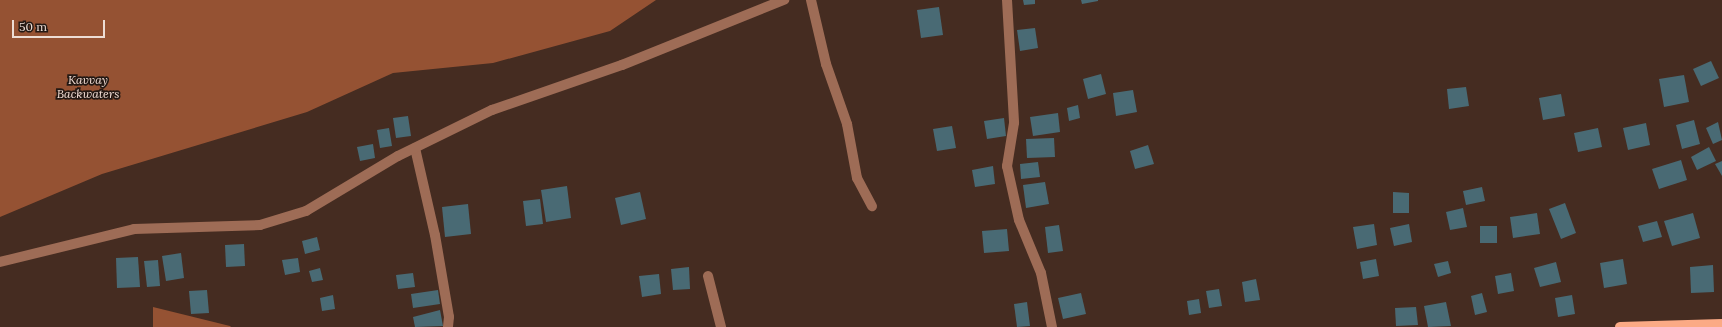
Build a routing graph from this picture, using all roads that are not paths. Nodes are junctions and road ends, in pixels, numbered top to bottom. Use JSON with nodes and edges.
{"nodes":[{"id":1,"x":784,"y":0,"type":"edge"},
{"id":2,"x":811,"y":0,"type":"edge"},
{"id":3,"x":1007,"y":0,"type":"edge"},
{"id":4,"x":415,"y":148,"type":"junction"},
{"id":5,"x":872,"y":206,"type":"dead end"},
{"id":6,"x":0,"y":262,"type":"edge"},
{"id":7,"x":708,"y":276,"type":"dead end"},
{"id":8,"x":1722,"y":324,"type":"edge"},
{"id":9,"x":448,"y":327,"type":"edge"},
{"id":10,"x":721,"y":327,"type":"edge"},
{"id":11,"x":1052,"y":327,"type":"edge"},
{"id":12,"x":1620,"y":327,"type":"edge"}],
"edges":[{"from":1,"to":4,"type":"street"},
{"from":2,"to":5,"type":"street"},
{"from":3,"to":11,"type":"street"},
{"from":4,"to":6,"type":"street"},
{"from":4,"to":9,"type":"street"},
{"from":7,"to":10,"type":"street"},
{"from":8,"to":12,"type":"main road"}]}
